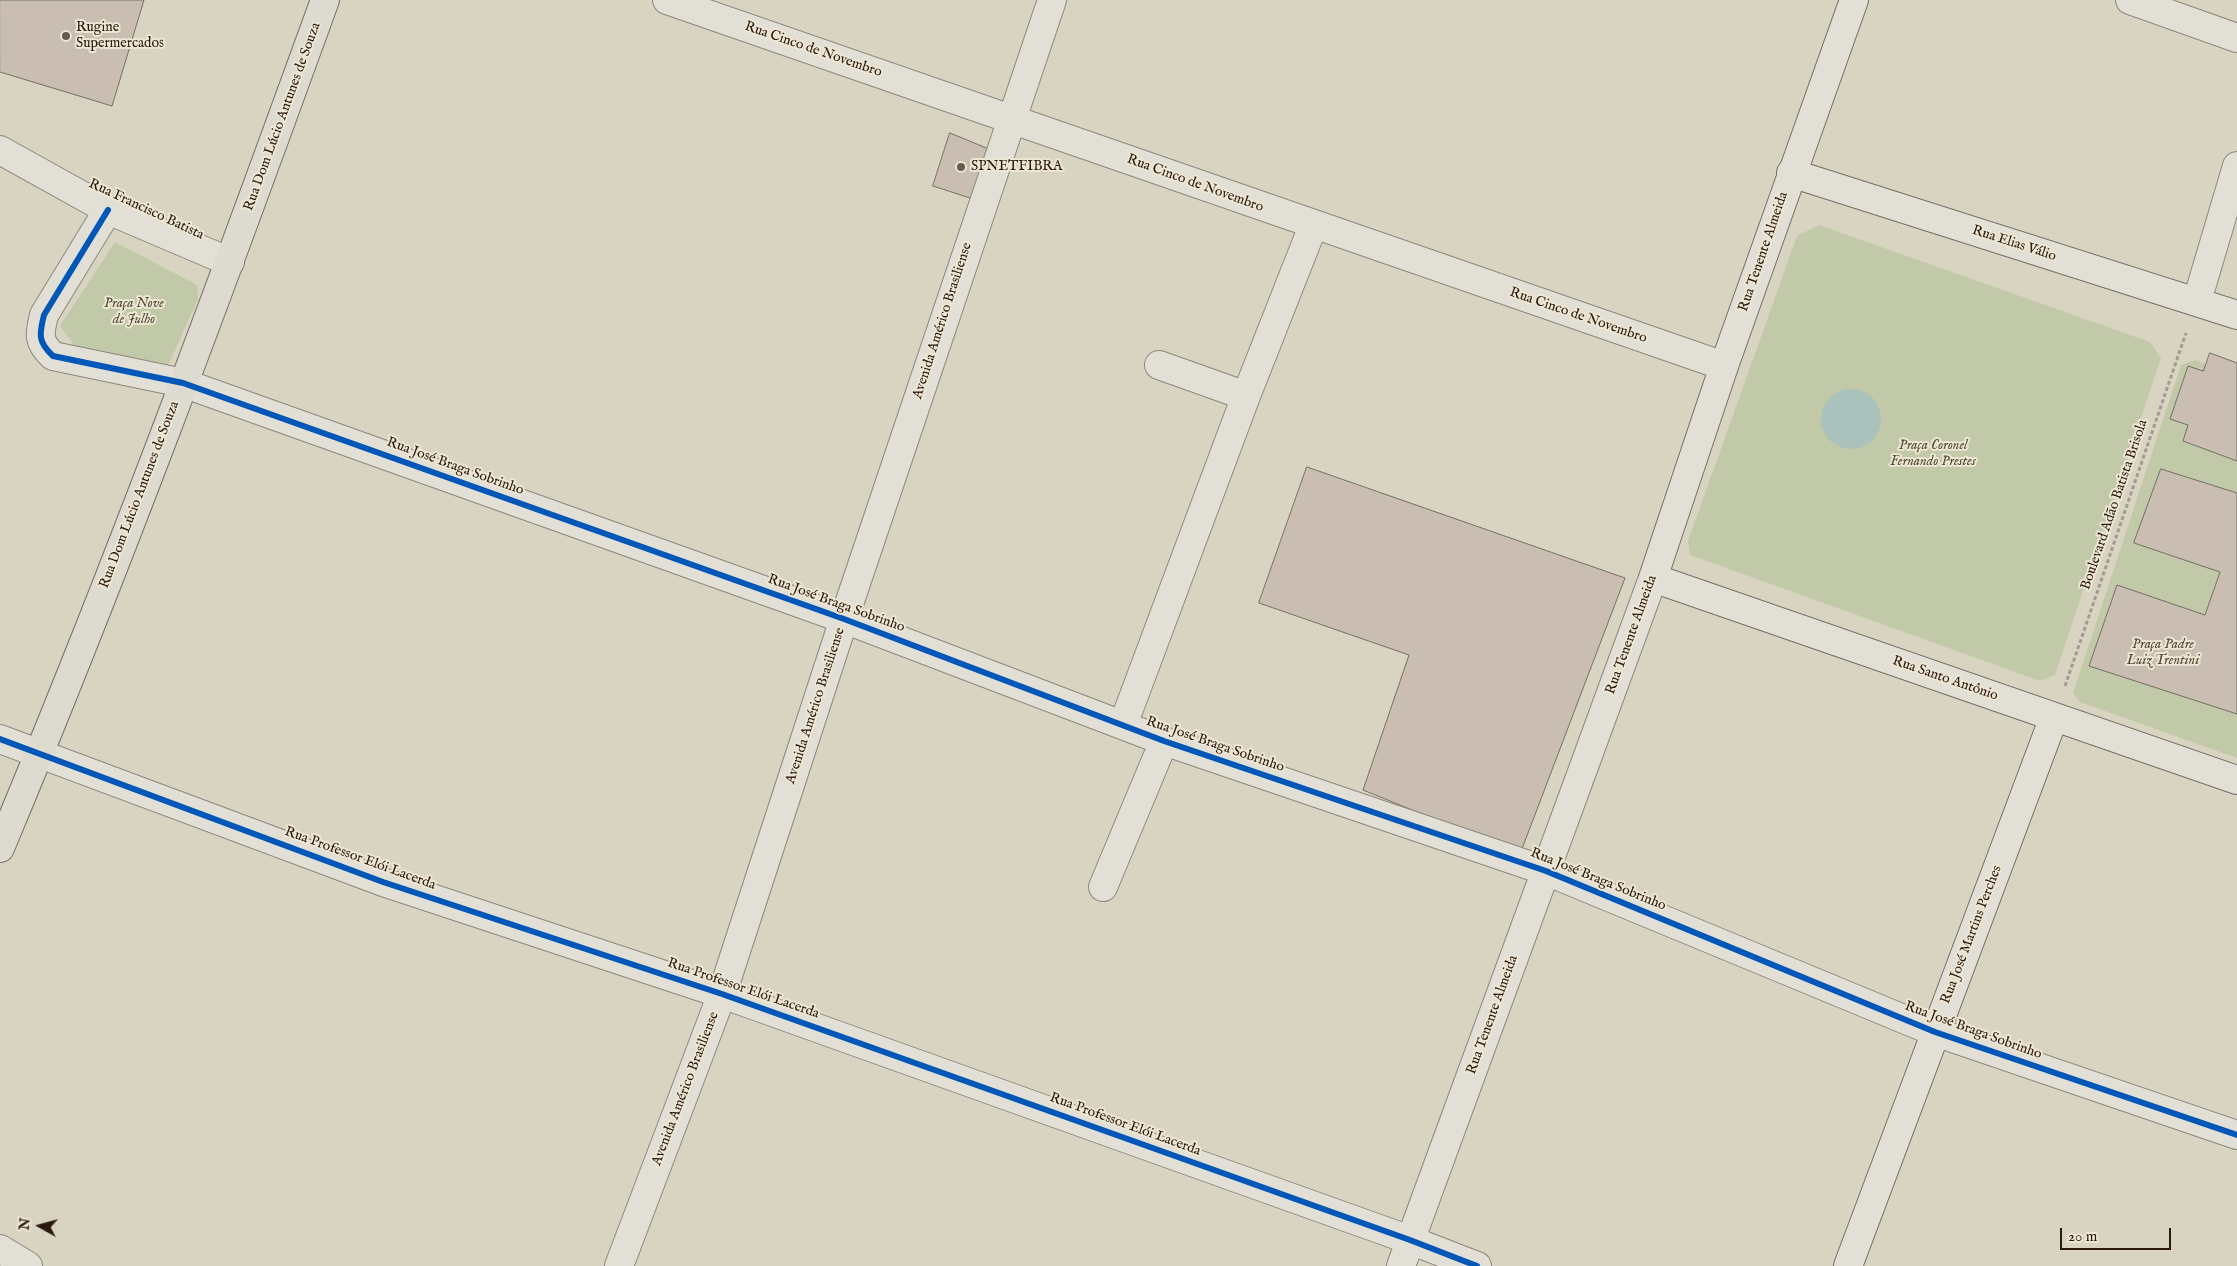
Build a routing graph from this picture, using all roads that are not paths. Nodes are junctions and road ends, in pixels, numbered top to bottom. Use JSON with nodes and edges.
{"nodes":[{"id":1,"x":325,"y":0,"type":"edge"},
{"id":2,"x":667,"y":0,"type":"edge"},
{"id":3,"x":1052,"y":0,"type":"edge"},
{"id":4,"x":1854,"y":0,"type":"edge"},
{"id":5,"x":2130,"y":0,"type":"edge"},
{"id":6,"x":2237,"y":38,"type":"edge"},
{"id":7,"x":1010,"y":118,"type":"junction"},
{"id":8,"x":0,"y":150,"type":"edge"},
{"id":9,"x":2237,"y":166,"type":"edge"},
{"id":10,"x":1791,"y":173,"type":"junction"},
{"id":11,"x":108,"y":210,"type":"junction"},
{"id":12,"x":1313,"y":226,"type":"junction"},
{"id":13,"x":230,"y":262,"type":"junction"},
{"id":14,"x":2197,"y":302,"type":"junction"},
{"id":15,"x":2237,"y":316,"type":"edge"},
{"id":16,"x":1159,"y":365,"type":"dead end"},
{"id":17,"x":1724,"y":366,"type":"junction"},
{"id":18,"x":183,"y":383,"type":"junction"},
{"id":19,"x":1246,"y":396,"type":"junction"},
{"id":20,"x":1653,"y":578,"type":"junction"},
{"id":21,"x":844,"y":619,"type":"junction"},
{"id":22,"x":2054,"y":717,"type":"junction"},
{"id":23,"x":1123,"y":725,"type":"junction"},
{"id":24,"x":0,"y":739,"type":"edge"},
{"id":25,"x":1164,"y":741,"type":"junction"},
{"id":26,"x":40,"y":753,"type":"junction"},
{"id":27,"x":2237,"y":780,"type":"edge"},
{"id":28,"x":0,"y":848,"type":"edge"},
{"id":29,"x":1546,"y":871,"type":"junction"},
{"id":30,"x":1103,"y":887,"type":"dead end"},
{"id":31,"x":722,"y":994,"type":"junction"},
{"id":32,"x":1935,"y":1032,"type":"junction"},
{"id":33,"x":2237,"y":1135,"type":"edge"},
{"id":34,"x":1410,"y":1240,"type":"junction"},
{"id":35,"x":0,"y":1249,"type":"edge"},
{"id":36,"x":28,"y":1266,"type":"edge"},
{"id":37,"x":619,"y":1266,"type":"edge"},
{"id":38,"x":1401,"y":1266,"type":"edge"},
{"id":39,"x":1477,"y":1266,"type":"edge"},
{"id":40,"x":1848,"y":1266,"type":"edge"}],
"edges":[{"from":1,"to":13,"type":"main road","name":"Rua Dom Lúcio Antunes de Souza"},
{"from":2,"to":7,"type":"street","name":"Rua Cinco de Novembro"},
{"from":3,"to":7,"type":"street","name":"Avenida Américo Brasiliense"},
{"from":4,"to":10,"type":"street","name":"Rua Tenente Almeida"},
{"from":5,"to":6,"type":"street"},
{"from":7,"to":12,"type":"street","name":"Rua Cinco de Novembro"},
{"from":7,"to":21,"type":"street","name":"Avenida Américo Brasiliense"},
{"from":8,"to":11,"type":"street","name":"Rua Francisco Batista"},
{"from":9,"to":14,"type":"street"},
{"from":10,"to":14,"type":"street","name":"Rua Elias Válio"},
{"from":10,"to":17,"type":"street","name":"Rua Tenente Almeida"},
{"from":11,"to":13,"type":"street","name":"Rua Francisco Batista"},
{"from":11,"to":18,"type":"street"},
{"from":12,"to":17,"type":"street","name":"Rua Cinco de Novembro"},
{"from":12,"to":19,"type":"street"},
{"from":13,"to":18,"type":"main road","name":"Rua Dom Lúcio Antunes de Souza"},
{"from":14,"to":15,"type":"street","name":"Rua Elias Válio"},
{"from":16,"to":19,"type":"street"},
{"from":17,"to":20,"type":"street","name":"Rua Tenente Almeida"},
{"from":18,"to":21,"type":"street","name":"Rua José Braga Sobrinho"},
{"from":18,"to":26,"type":"main road","name":"Rua Dom Lúcio Antunes de Souza"},
{"from":19,"to":23,"type":"street"},
{"from":20,"to":22,"type":"street","name":"Rua Santo Antônio"},
{"from":20,"to":29,"type":"street","name":"Rua Tenente Almeida"},
{"from":21,"to":23,"type":"street","name":"Rua José Braga Sobrinho"},
{"from":21,"to":31,"type":"street","name":"Avenida Américo Brasiliense"},
{"from":22,"to":27,"type":"street","name":"Rua Santo Antônio"},
{"from":22,"to":32,"type":"street","name":"Rua José Martins Perches"},
{"from":23,"to":25,"type":"street","name":"Rua José Braga Sobrinho"},
{"from":24,"to":26,"type":"street","name":"Rua Professor Elói Lacerda"},
{"from":25,"to":29,"type":"street","name":"Rua José Braga Sobrinho"},
{"from":25,"to":30,"type":"street"},
{"from":26,"to":28,"type":"main road","name":"Rua Dom Lúcio Antunes de Souza"},
{"from":26,"to":31,"type":"street","name":"Rua Professor Elói Lacerda"},
{"from":29,"to":32,"type":"street","name":"Rua José Braga Sobrinho"},
{"from":29,"to":34,"type":"street","name":"Rua Tenente Almeida"},
{"from":31,"to":34,"type":"street","name":"Rua Professor Elói Lacerda"},
{"from":31,"to":37,"type":"street","name":"Avenida Américo Brasiliense"},
{"from":32,"to":33,"type":"street","name":"Rua José Braga Sobrinho"},
{"from":32,"to":40,"type":"street","name":"Rua José Martins Perches"},
{"from":34,"to":38,"type":"street","name":"Rua Tenente Almeida"},
{"from":34,"to":39,"type":"street","name":"Rua Professor Elói Lacerda"},
{"from":35,"to":36,"type":"street"}]}
